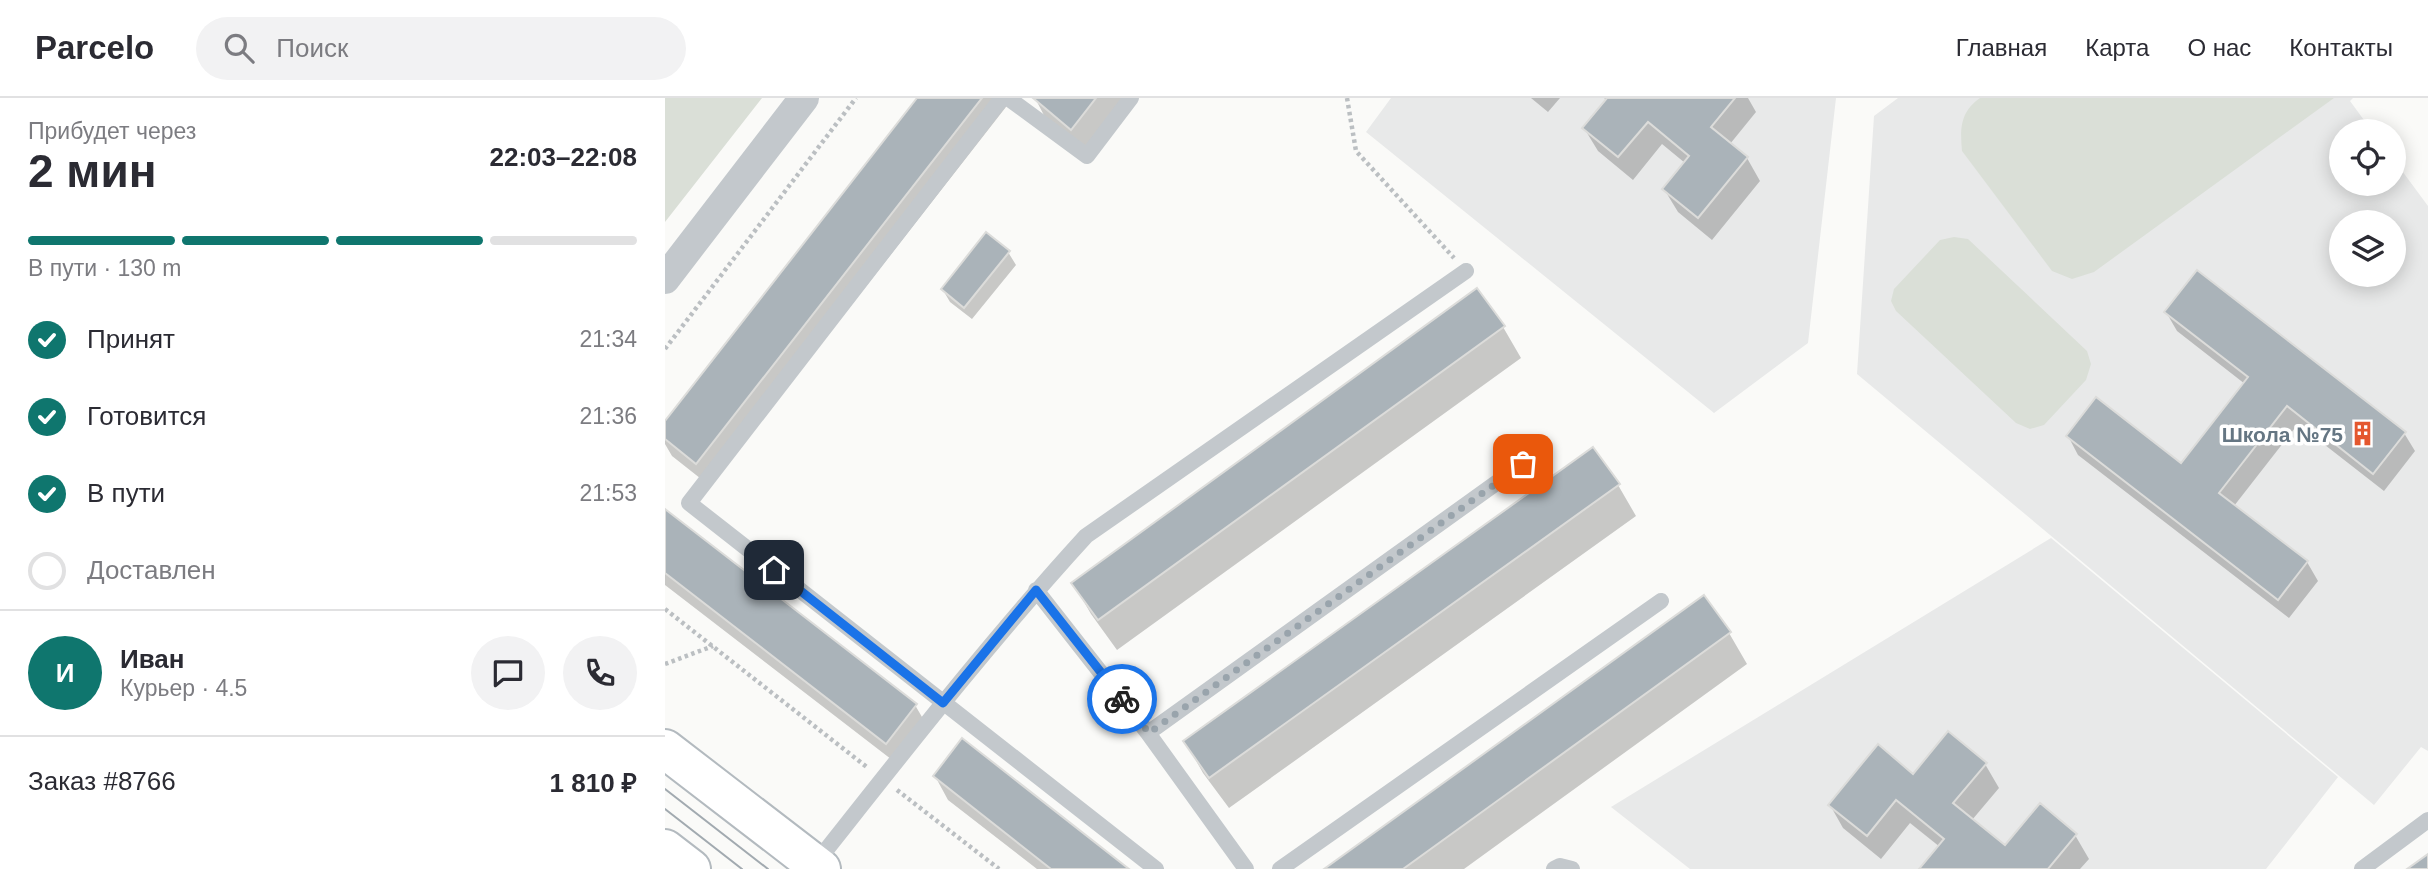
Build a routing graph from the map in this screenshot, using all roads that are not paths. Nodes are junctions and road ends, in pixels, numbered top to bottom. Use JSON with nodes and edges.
{"nodes":[{"id":1,"x":804,"y":98,"type":"edge"},
{"id":2,"x":1002,"y":98,"type":"edge"},
{"id":3,"x":1009,"y":98,"type":"edge"},
{"id":4,"x":1131,"y":98,"type":"edge"},
{"id":5,"x":1466,"y":271,"type":"road end"},
{"id":6,"x":665,"y":279,"type":"edge"},
{"id":7,"x":1545,"y":448,"type":"dead end"},
{"id":8,"x":1036,"y":590,"type":"junction"},
{"id":9,"x":1661,"y":601,"type":"dead end"},
{"id":10,"x":943,"y":703,"type":"junction"},
{"id":11,"x":1149,"y":733,"type":"junction"},
{"id":12,"x":665,"y":749,"type":"edge"},
{"id":13,"x":2428,"y":820,"type":"edge"},
{"id":14,"x":818,"y":867,"type":"edge"},
{"id":15,"x":1156,"y":869,"type":"edge"},
{"id":16,"x":1246,"y":869,"type":"edge"},
{"id":17,"x":1280,"y":869,"type":"edge"},
{"id":18,"x":1554,"y":869,"type":"edge"},
{"id":19,"x":1572,"y":869,"type":"edge"},
{"id":20,"x":2362,"y":869,"type":"edge"}],
"edges":[{"from":1,"to":6,"type":"street"},
{"from":2,"to":10,"type":"lane"},
{"from":3,"to":4,"type":"lane"},
{"from":5,"to":8,"type":"lane"},
{"from":7,"to":11,"type":"lane"},
{"from":8,"to":10,"type":"lane"},
{"from":8,"to":11,"type":"lane"},
{"from":9,"to":17,"type":"lane"},
{"from":10,"to":14,"type":"lane"},
{"from":10,"to":15,"type":"lane"},
{"from":11,"to":16,"type":"lane"},
{"from":12,"to":14,"type":"main road"},
{"from":13,"to":20,"type":"lane"},
{"from":18,"to":19,"type":"lane"}]}
